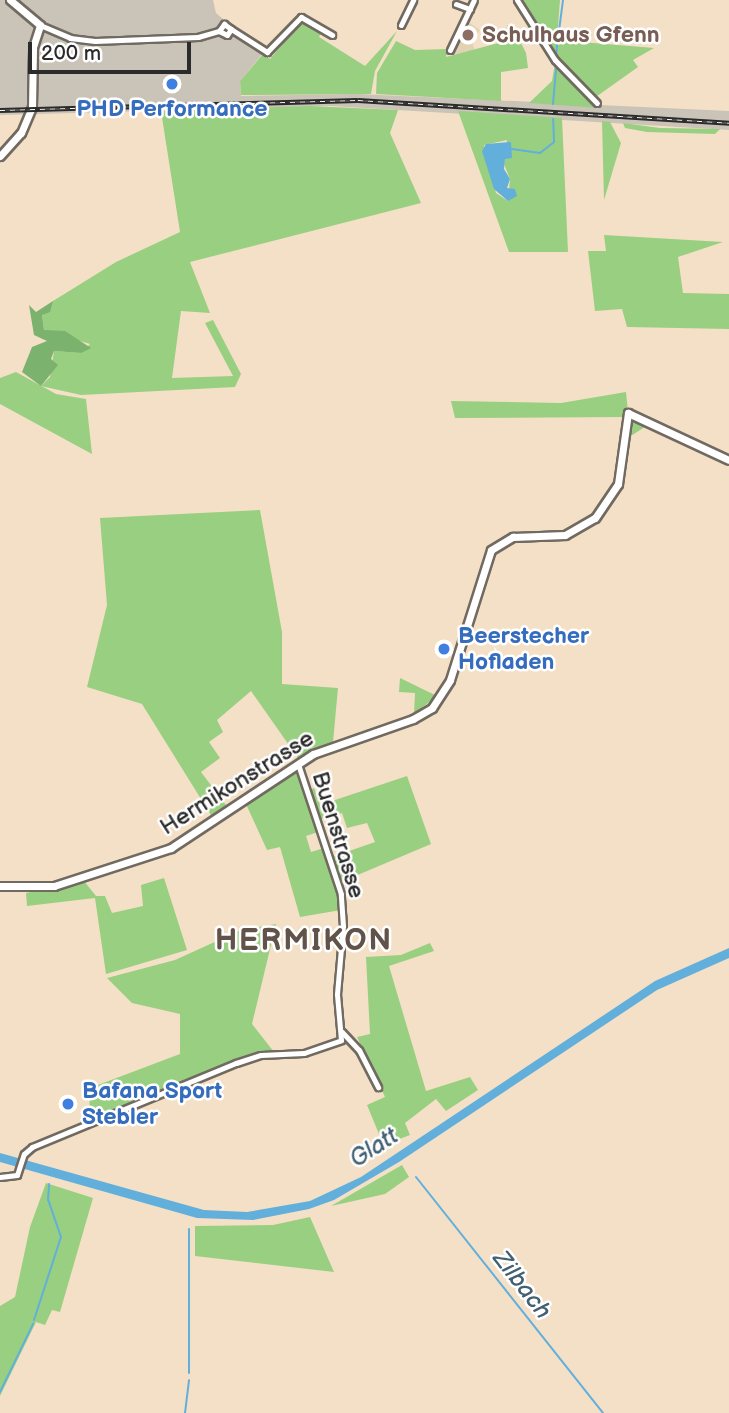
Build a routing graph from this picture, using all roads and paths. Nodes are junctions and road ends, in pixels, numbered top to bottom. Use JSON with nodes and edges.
{"nodes":[{"id":1,"x":10,"y":0,"type":"edge"},
{"id":2,"x":413,"y":0,"type":"edge"},
{"id":3,"x":474,"y":0,"type":"edge"},
{"id":4,"x":517,"y":0,"type":"edge"},
{"id":5,"x":456,"y":4,"type":"dead end"},
{"id":6,"x":470,"y":9,"type":"junction"},
{"id":7,"x":40,"y":25,"type":"junction"},
{"id":8,"x":401,"y":25,"type":"dead end"},
{"id":9,"x":332,"y":35,"type":"dead end"},
{"id":10,"x":450,"y":50,"type":"dead end"},
{"id":11,"x":597,"y":103,"type":"dead end"},
{"id":12,"x":0,"y":156,"type":"edge"},
{"id":13,"x":729,"y":460,"type":"edge"},
{"id":14,"x":298,"y":764,"type":"junction"},
{"id":15,"x":0,"y":886,"type":"edge"},
{"id":16,"x":342,"y":1032,"type":"junction"},
{"id":17,"x":378,"y":1087,"type":"dead end"},
{"id":18,"x":0,"y":1177,"type":"edge"}],
"edges":[{"from":1,"to":7,"type":"street"},
{"from":2,"to":8,"type":"street"},
{"from":3,"to":6,"type":"street"},
{"from":4,"to":11,"type":"street"},
{"from":5,"to":6,"type":"street"},
{"from":6,"to":10,"type":"street"},
{"from":7,"to":9,"type":"street"},
{"from":7,"to":12,"type":"street"},
{"from":13,"to":14,"type":"street","name":"Hermikonstrasse"},
{"from":14,"to":15,"type":"street","name":"Hermikonstrasse"},
{"from":14,"to":16,"type":"street","name":"Buenstrasse"},
{"from":16,"to":17,"type":"street"},
{"from":16,"to":18,"type":"street"}]}
